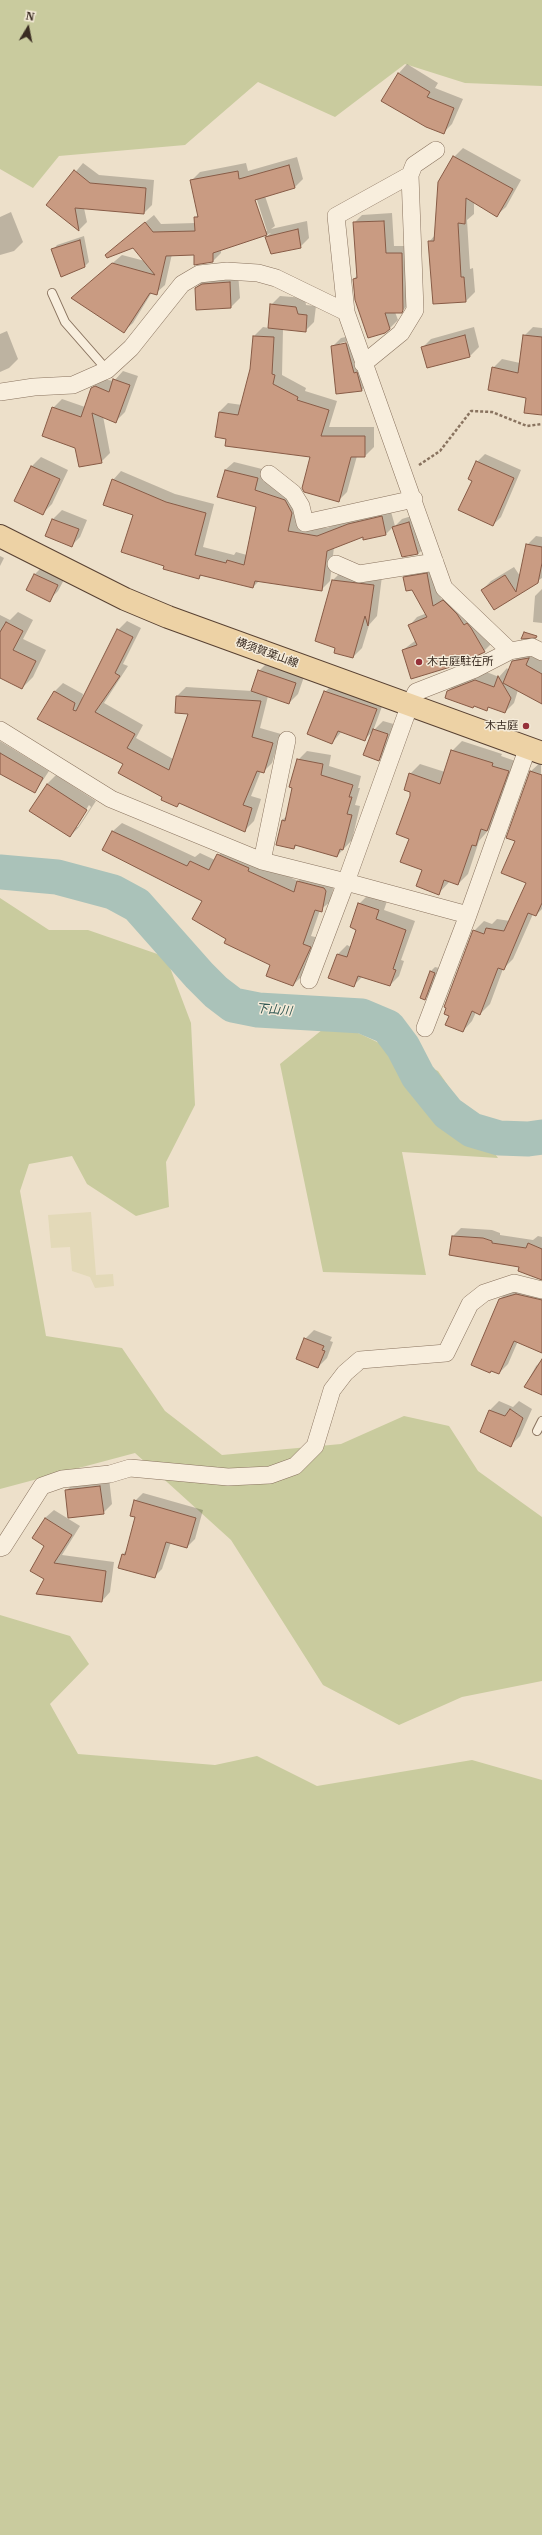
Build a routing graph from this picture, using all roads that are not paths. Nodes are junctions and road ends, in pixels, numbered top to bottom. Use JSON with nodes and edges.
{"nodes":[{"id":1,"x":436,"y":150,"type":"dead end"},
{"id":2,"x":410,"y":175,"type":"junction"},
{"id":3,"x":52,"y":293,"type":"dead end"},
{"id":4,"x":346,"y":312,"type":"junction"},
{"id":5,"x":363,"y":364,"type":"junction"},
{"id":6,"x":107,"y":370,"type":"junction"},
{"id":7,"x":0,"y":392,"type":"edge"},
{"id":8,"x":269,"y":474,"type":"dead end"},
{"id":9,"x":414,"y":499,"type":"junction"},
{"id":10,"x":0,"y":536,"type":"edge"},
{"id":11,"x":435,"y":562,"type":"junction"},
{"id":12,"x":336,"y":564,"type":"dead end"},
{"id":13,"x":510,"y":651,"type":"junction"},
{"id":14,"x":542,"y":652,"type":"edge"},
{"id":15,"x":410,"y":704,"type":"junction"},
{"id":16,"x":0,"y":730,"type":"edge"},
{"id":17,"x":286,"y":740,"type":"dead end"},
{"id":18,"x":535,"y":750,"type":"edge"},
{"id":19,"x":262,"y":862,"type":"junction"},
{"id":20,"x":346,"y":882,"type":"junction"},
{"id":21,"x":468,"y":915,"type":"junction"},
{"id":22,"x":309,"y":980,"type":"dead end"},
{"id":23,"x":425,"y":1028,"type":"dead end"},
{"id":24,"x":542,"y":1290,"type":"edge"},
{"id":25,"x":542,"y":1421,"type":"edge"},
{"id":26,"x":537,"y":1430,"type":"dead end"},
{"id":27,"x":0,"y":1548,"type":"edge"}],
"edges":[{"from":1,"to":2,"type":"street"},
{"from":2,"to":4,"type":"street"},
{"from":2,"to":5,"type":"street"},
{"from":3,"to":6,"type":"lane"},
{"from":4,"to":5,"type":"street"},
{"from":4,"to":6,"type":"street"},
{"from":5,"to":9,"type":"street"},
{"from":6,"to":7,"type":"street"},
{"from":8,"to":9,"type":"street"},
{"from":9,"to":11,"type":"street"},
{"from":10,"to":15,"type":"main road","name":"横須賀葉山線"},
{"from":11,"to":12,"type":"street"},
{"from":11,"to":13,"type":"street"},
{"from":13,"to":14,"type":"street"},
{"from":13,"to":15,"type":"street"},
{"from":15,"to":18,"type":"main road","name":"横須賀葉山線"},
{"from":15,"to":20,"type":"street"},
{"from":16,"to":19,"type":"street"},
{"from":17,"to":19,"type":"street"},
{"from":18,"to":21,"type":"street"},
{"from":19,"to":20,"type":"street"},
{"from":20,"to":21,"type":"street"},
{"from":20,"to":22,"type":"street"},
{"from":21,"to":23,"type":"street"},
{"from":24,"to":27,"type":"street"},
{"from":25,"to":26,"type":"lane"}]}
